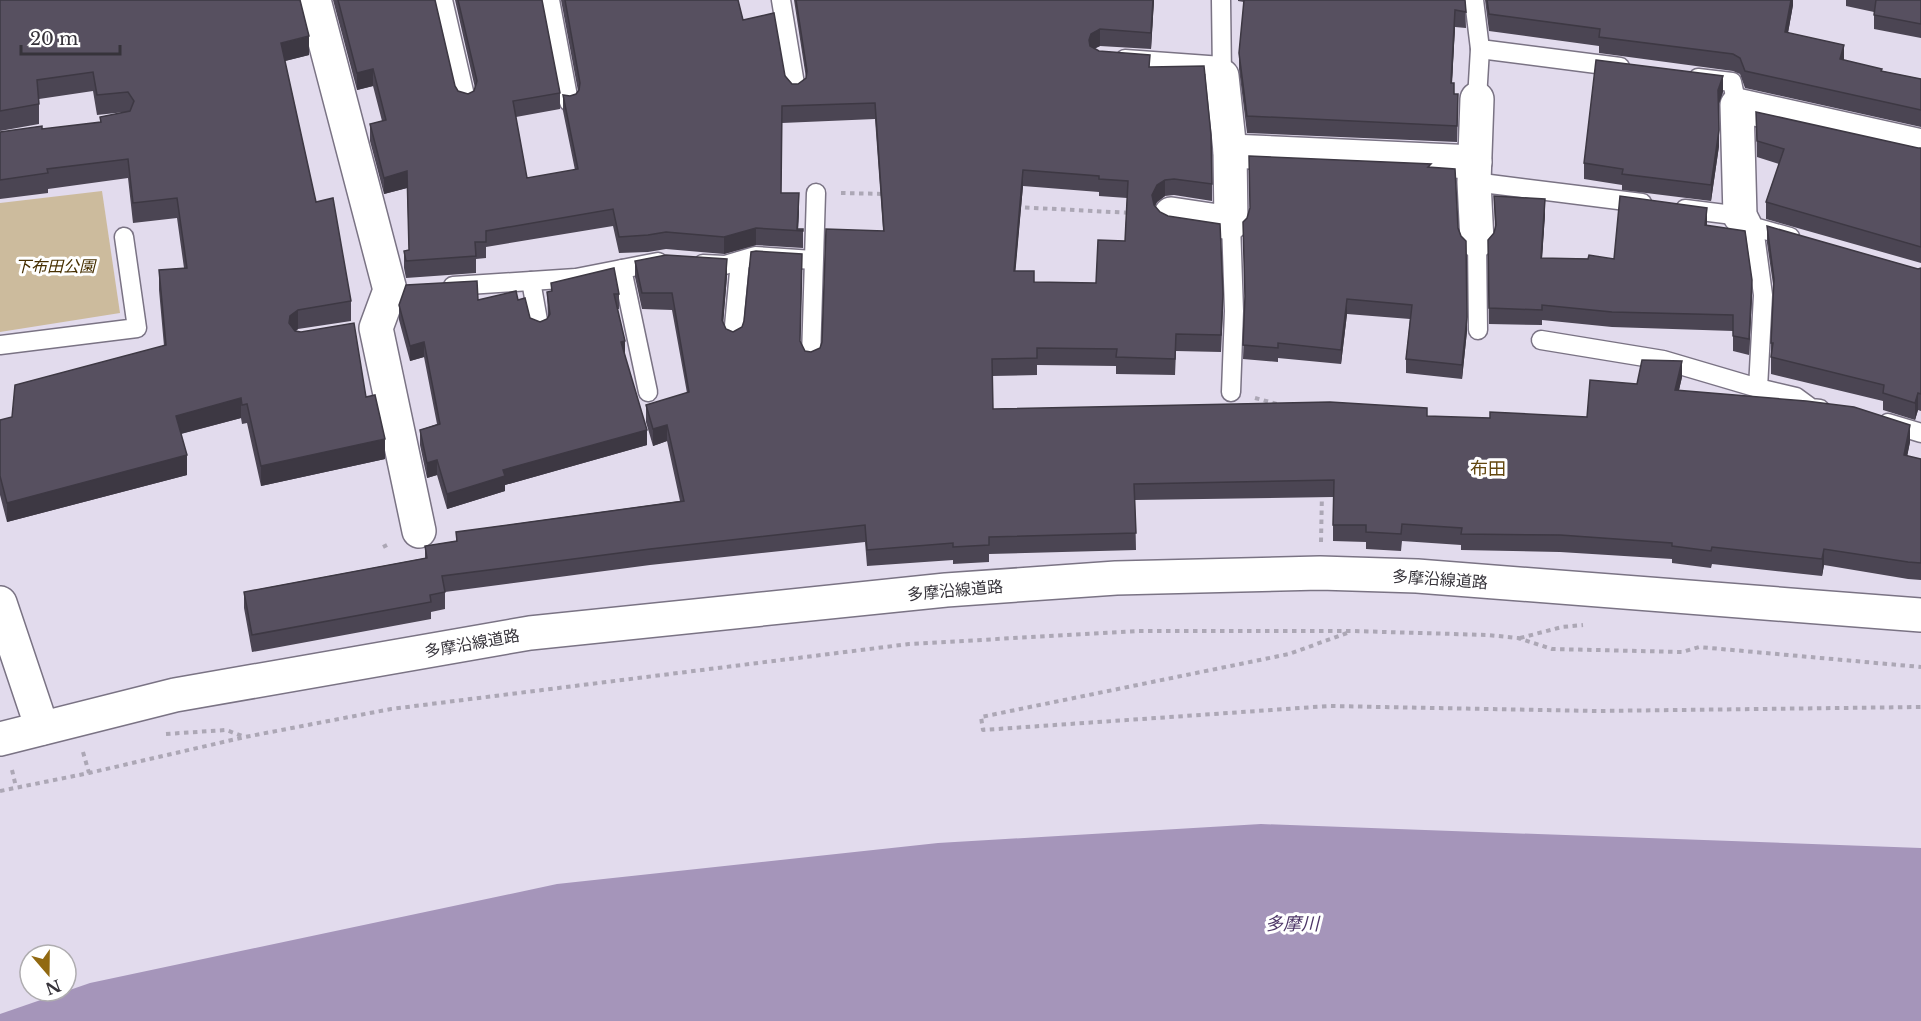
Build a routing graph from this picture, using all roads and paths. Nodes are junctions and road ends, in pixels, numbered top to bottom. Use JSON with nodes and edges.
{"nodes":[{"id":1,"x":314,"y":0,"type":"edge"},
{"id":2,"x":443,"y":0,"type":"edge"},
{"id":3,"x":550,"y":0,"type":"edge"},
{"id":4,"x":781,"y":0,"type":"edge"},
{"id":5,"x":1221,"y":0,"type":"edge"},
{"id":6,"x":1474,"y":0,"type":"edge"},
{"id":7,"x":1480,"y":49,"type":"junction"},
{"id":8,"x":1111,"y":58,"type":"edge"},
{"id":9,"x":1640,"y":70,"type":"edge"},
{"id":10,"x":1222,"y":71,"type":"junction"},
{"id":11,"x":1686,"y":76,"type":"edge"},
{"id":12,"x":796,"y":90,"type":"edge"},
{"id":13,"x":1477,"y":99,"type":"joint"},
{"id":14,"x":466,"y":100,"type":"edge"},
{"id":15,"x":569,"y":102,"type":"edge"},
{"id":16,"x":1737,"y":105,"type":"junction"},
{"id":17,"x":1921,"y":146,"type":"edge"},
{"id":18,"x":1230,"y":151,"type":"junction"},
{"id":19,"x":1475,"y":172,"type":"junction"},
{"id":20,"x":816,"y":192,"type":"joint"},
{"id":21,"x":887,"y":195,"type":"edge"},
{"id":22,"x":1012,"y":207,"type":"edge"},
{"id":23,"x":1172,"y":214,"type":"joint"},
{"id":24,"x":1747,"y":221,"type":"junction"},
{"id":25,"x":1231,"y":223,"type":"junction"},
{"id":26,"x":124,"y":237,"type":"dead end"},
{"id":27,"x":1477,"y":240,"type":"joint"},
{"id":28,"x":1809,"y":243,"type":"edge"},
{"id":29,"x":813,"y":260,"type":"junction"},
{"id":30,"x":740,"y":261,"type":"junction"},
{"id":31,"x":622,"y":269,"type":"junction"},
{"id":32,"x":531,"y":281,"type":"junction"},
{"id":33,"x":439,"y":287,"type":"edge"},
{"id":34,"x":539,"y":326,"type":"edge"},
{"id":35,"x":1478,"y":330,"type":"dead end"},
{"id":36,"x":734,"y":338,"type":"edge"},
{"id":37,"x":1541,"y":340,"type":"dead end"},
{"id":38,"x":0,"y":345,"type":"edge"},
{"id":39,"x":812,"y":358,"type":"edge"},
{"id":40,"x":1758,"y":388,"type":"junction"},
{"id":41,"x":648,"y":392,"type":"dead end"},
{"id":42,"x":1231,"y":392,"type":"joint"},
{"id":43,"x":1278,"y":404,"type":"edge"},
{"id":44,"x":1834,"y":411,"type":"edge"},
{"id":45,"x":1867,"y":417,"type":"edge"},
{"id":46,"x":1921,"y":433,"type":"edge"},
{"id":47,"x":1322,"y":483,"type":"edge"},
{"id":48,"x":419,"y":531,"type":"dead end"},
{"id":49,"x":1320,"y":573,"type":"junction"},
{"id":50,"x":0,"y":603,"type":"edge"},
{"id":51,"x":1921,"y":615,"type":"edge"},
{"id":52,"x":1352,"y":631,"type":"junction"},
{"id":53,"x":9,"y":658,"type":"edge"},
{"id":54,"x":1921,"y":667,"type":"edge"},
{"id":55,"x":1921,"y":706,"type":"edge"},
{"id":56,"x":42,"y":728,"type":"junction"},
{"id":57,"x":0,"y":739,"type":"edge"},
{"id":58,"x":82,"y":751,"type":"dead end"},
{"id":59,"x":89,"y":773,"type":"junction"},
{"id":60,"x":0,"y":791,"type":"edge"}],
"edges":[{"from":1,"to":48,"type":"street"},
{"from":2,"to":14,"type":"lane"},
{"from":3,"to":15,"type":"lane"},
{"from":4,"to":12,"type":"lane"},
{"from":5,"to":10,"type":"lane"},
{"from":6,"to":7,"type":"lane"},
{"from":7,"to":9,"type":"lane"},
{"from":7,"to":13,"type":"lane"},
{"from":8,"to":10,"type":"lane"},
{"from":10,"to":18,"type":"street"},
{"from":11,"to":16,"type":"lane"},
{"from":13,"to":19,"type":"street"},
{"from":16,"to":17,"type":"street"},
{"from":16,"to":24,"type":"street"},
{"from":18,"to":19,"type":"street"},
{"from":18,"to":25,"type":"street"},
{"from":19,"to":24,"type":"lane"},
{"from":19,"to":27,"type":"street"},
{"from":20,"to":21,"type":"path"},
{"from":20,"to":29,"type":"lane"},
{"from":22,"to":23,"type":"path"},
{"from":23,"to":25,"type":"street"},
{"from":24,"to":28,"type":"lane"},
{"from":24,"to":40,"type":"lane"},
{"from":25,"to":42,"type":"lane"},
{"from":26,"to":38,"type":"lane"},
{"from":27,"to":35,"type":"lane"},
{"from":29,"to":30,"type":"lane"},
{"from":29,"to":39,"type":"lane"},
{"from":30,"to":31,"type":"lane"},
{"from":30,"to":36,"type":"lane"},
{"from":31,"to":32,"type":"lane"},
{"from":31,"to":41,"type":"lane"},
{"from":32,"to":33,"type":"lane"},
{"from":32,"to":34,"type":"lane"},
{"from":37,"to":40,"type":"lane"},
{"from":40,"to":44,"type":"lane"},
{"from":42,"to":43,"type":"path"},
{"from":45,"to":46,"type":"lane"},
{"from":47,"to":49,"type":"path"},
{"from":49,"to":51,"type":"street","name":"多摩沿線道路"},
{"from":49,"to":56,"type":"street","name":"多摩沿線道路"},
{"from":50,"to":53,"type":"street"},
{"from":52,"to":54,"type":"path"},
{"from":52,"to":55,"type":"path"},
{"from":52,"to":59,"type":"path"},
{"from":53,"to":56,"type":"street"},
{"from":56,"to":57,"type":"street","name":"多摩沿線道路"},
{"from":58,"to":59,"type":"path"},
{"from":59,"to":60,"type":"path"}]}
